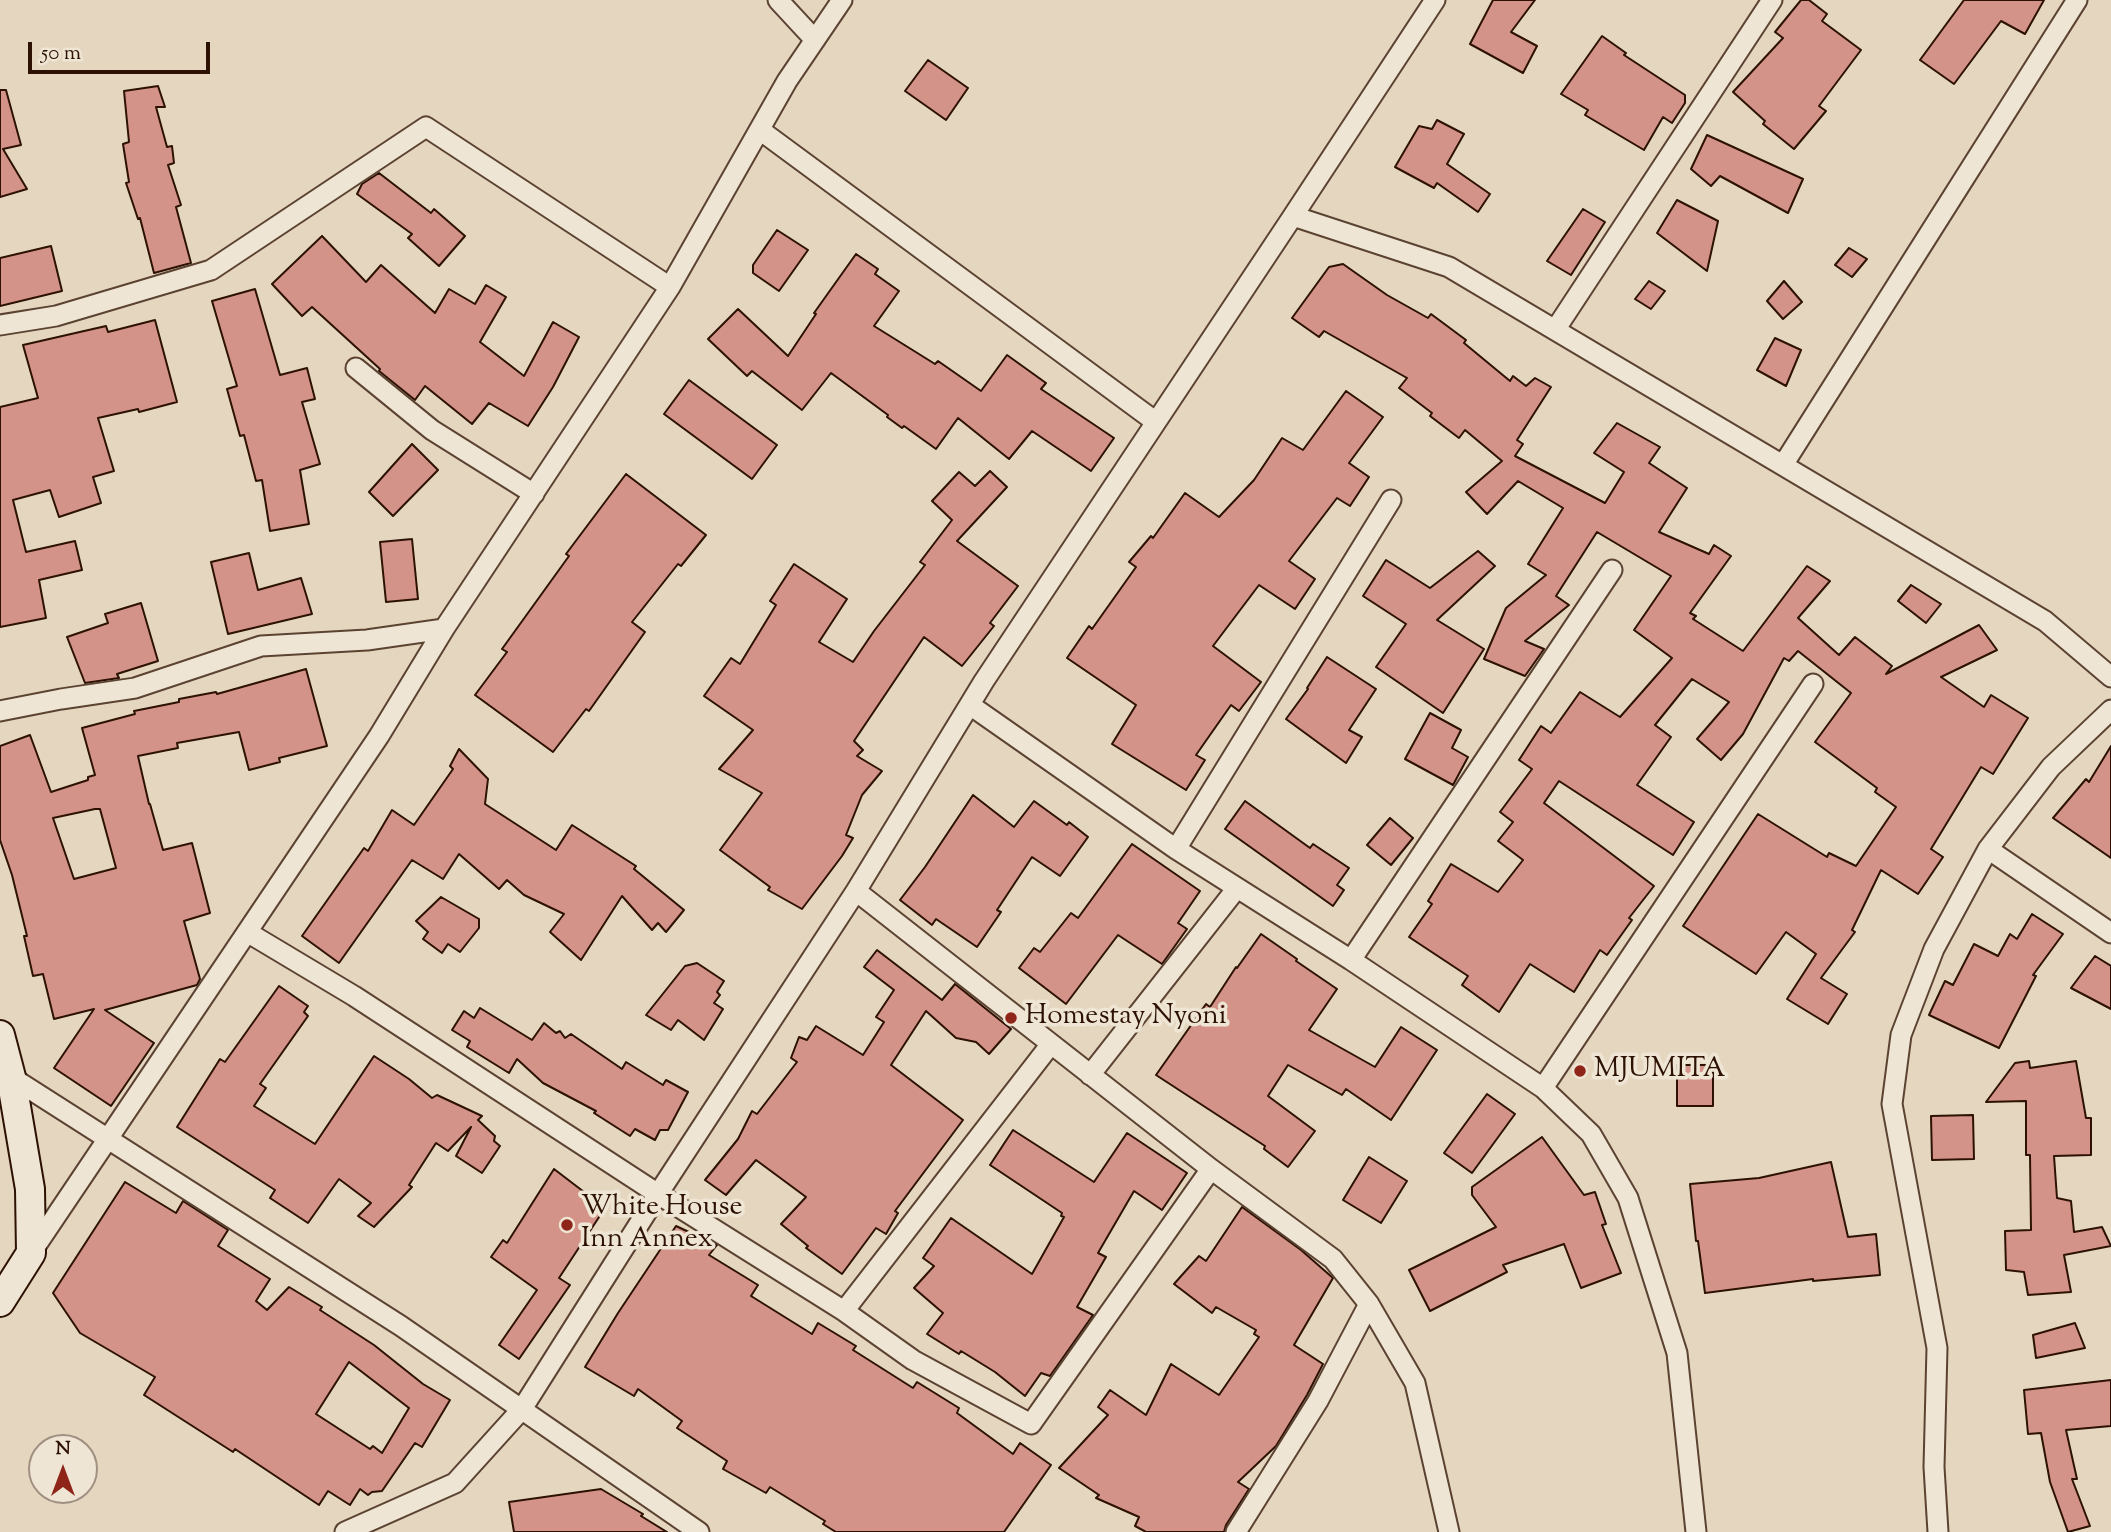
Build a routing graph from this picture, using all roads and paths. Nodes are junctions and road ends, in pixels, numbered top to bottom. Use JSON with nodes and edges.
{"nodes":[{"id":1,"x":778,"y":0,"type":"edge"},
{"id":2,"x":842,"y":0,"type":"edge"},
{"id":3,"x":1435,"y":0,"type":"edge"},
{"id":4,"x":1772,"y":0,"type":"edge"},
{"id":5,"x":2077,"y":0,"type":"edge"},
{"id":6,"x":815,"y":40,"type":"junction"},
{"id":7,"x":760,"y":130,"type":"junction"},
{"id":8,"x":1293,"y":216,"type":"junction"},
{"id":9,"x":670,"y":288,"type":"junction"},
{"id":10,"x":0,"y":325,"type":"edge"},
{"id":11,"x":1555,"y":330,"type":"junction"},
{"id":12,"x":356,"y":368,"type":"dead end"},
{"id":13,"x":1156,"y":422,"type":"junction"},
{"id":14,"x":1783,"y":465,"type":"junction"},
{"id":15,"x":534,"y":494,"type":"junction"},
{"id":16,"x":1391,"y":500,"type":"dead end"},
{"id":17,"x":1612,"y":570,"type":"dead end"},
{"id":18,"x":444,"y":629,"type":"junction"},
{"id":19,"x":2111,"y":677,"type":"edge"},
{"id":20,"x":1813,"y":684,"type":"dead end"},
{"id":21,"x":970,"y":705,"type":"junction"},
{"id":22,"x":2111,"y":710,"type":"edge"},
{"id":23,"x":0,"y":711,"type":"edge"},
{"id":24,"x":1176,"y":849,"type":"junction"},
{"id":25,"x":1988,"y":849,"type":"junction"},
{"id":26,"x":1237,"y":888,"type":"junction"},
{"id":27,"x":856,"y":891,"type":"junction"},
{"id":28,"x":247,"y":932,"type":"junction"},
{"id":29,"x":2111,"y":933,"type":"edge"},
{"id":30,"x":1351,"y":960,"type":"junction"},
{"id":31,"x":0,"y":1035,"type":"edge"},
{"id":32,"x":1051,"y":1044,"type":"junction"},
{"id":33,"x":1090,"y":1075,"type":"junction"},
{"id":34,"x":11,"y":1077,"type":"junction"},
{"id":35,"x":1543,"y":1088,"type":"junction"},
{"id":36,"x":108,"y":1138,"type":"junction"},
{"id":37,"x":1211,"y":1169,"type":"junction"},
{"id":38,"x":658,"y":1194,"type":"junction"},
{"id":39,"x":31,"y":1253,"type":"junction"},
{"id":40,"x":2,"y":1291,"type":"edge"},
{"id":41,"x":1369,"y":1304,"type":"junction"},
{"id":42,"x":844,"y":1311,"type":"junction"},
{"id":43,"x":522,"y":1409,"type":"junction"},
{"id":44,"x":379,"y":1525,"type":"edge"},
{"id":45,"x":345,"y":1532,"type":"edge"},
{"id":46,"x":699,"y":1532,"type":"edge"},
{"id":47,"x":1236,"y":1532,"type":"edge"},
{"id":48,"x":1449,"y":1532,"type":"edge"},
{"id":49,"x":1696,"y":1532,"type":"edge"},
{"id":50,"x":1938,"y":1532,"type":"edge"}],
"edges":[{"from":1,"to":6,"type":"street"},
{"from":2,"to":6,"type":"street"},
{"from":3,"to":8,"type":"street"},
{"from":4,"to":11,"type":"street"},
{"from":5,"to":14,"type":"street"},
{"from":6,"to":7,"type":"street"},
{"from":7,"to":9,"type":"street"},
{"from":7,"to":13,"type":"street"},
{"from":8,"to":11,"type":"street"},
{"from":8,"to":13,"type":"street"},
{"from":9,"to":10,"type":"street"},
{"from":9,"to":15,"type":"street"},
{"from":11,"to":14,"type":"street"},
{"from":12,"to":15,"type":"street"},
{"from":13,"to":21,"type":"street"},
{"from":14,"to":19,"type":"street"},
{"from":15,"to":18,"type":"street"},
{"from":16,"to":24,"type":"street"},
{"from":17,"to":30,"type":"street"},
{"from":18,"to":23,"type":"street"},
{"from":18,"to":28,"type":"street"},
{"from":20,"to":35,"type":"street"},
{"from":21,"to":24,"type":"street"},
{"from":21,"to":27,"type":"street"},
{"from":22,"to":25,"type":"street"},
{"from":24,"to":26,"type":"street"},
{"from":25,"to":29,"type":"street"},
{"from":25,"to":50,"type":"street"},
{"from":26,"to":30,"type":"street"},
{"from":26,"to":33,"type":"street"},
{"from":27,"to":32,"type":"street"},
{"from":27,"to":38,"type":"street"},
{"from":28,"to":36,"type":"street"},
{"from":28,"to":38,"type":"street"},
{"from":30,"to":35,"type":"street"},
{"from":31,"to":34,"type":"street"},
{"from":32,"to":33,"type":"street"},
{"from":32,"to":42,"type":"street"},
{"from":33,"to":37,"type":"street"},
{"from":34,"to":36,"type":"street"},
{"from":34,"to":39,"type":"street"},
{"from":35,"to":49,"type":"street"},
{"from":36,"to":39,"type":"street"},
{"from":36,"to":43,"type":"street"},
{"from":37,"to":41,"type":"street"},
{"from":37,"to":42,"type":"street"},
{"from":38,"to":42,"type":"street"},
{"from":38,"to":43,"type":"street"},
{"from":39,"to":40,"type":"street"},
{"from":41,"to":47,"type":"street"},
{"from":41,"to":48,"type":"street"},
{"from":43,"to":44,"type":"street"},
{"from":43,"to":46,"type":"street"},
{"from":44,"to":45,"type":"street"}]}
